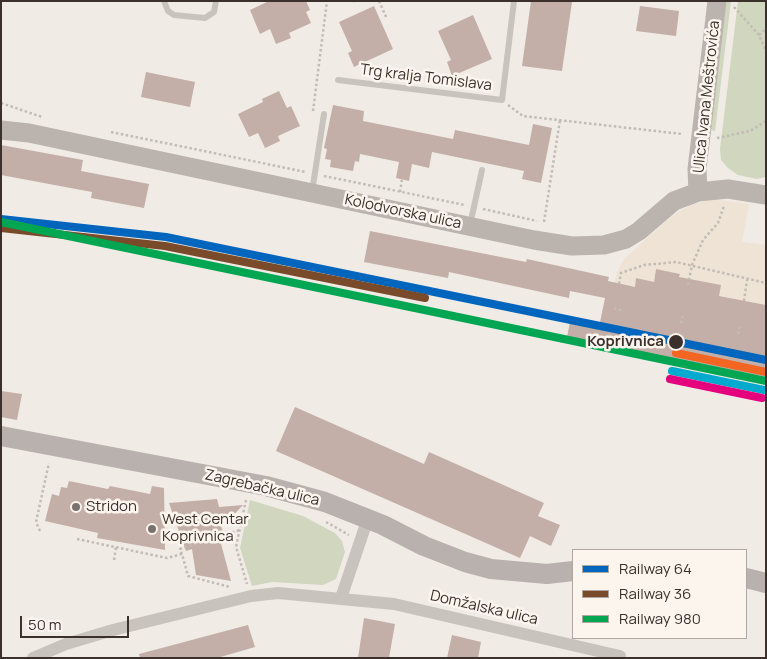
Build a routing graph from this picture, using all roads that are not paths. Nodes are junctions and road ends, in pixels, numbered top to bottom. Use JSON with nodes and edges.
{"nodes":[{"id":1,"x":164,"y":1,"type":"edge"},
{"id":2,"x":216,"y":1,"type":"edge"},
{"id":3,"x":514,"y":1,"type":"edge"},
{"id":4,"x":726,"y":4,"type":"edge"},
{"id":5,"x":338,"y":80,"type":"dead end"},
{"id":6,"x":324,"y":114,"type":"dead end"},
{"id":7,"x":1,"y":121,"type":"edge"},
{"id":8,"x":1,"y":130,"type":"edge"},
{"id":9,"x":29,"y":134,"type":"junction"},
{"id":10,"x":482,"y":170,"type":"dead end"},
{"id":11,"x":698,"y":192,"type":"junction"},
{"id":12,"x":312,"y":193,"type":"junction"},
{"id":13,"x":764,"y":193,"type":"edge"},
{"id":14,"x":470,"y":226,"type":"junction"},
{"id":15,"x":1,"y":436,"type":"edge"},
{"id":16,"x":368,"y":518,"type":"junction"},
{"id":17,"x":572,"y":571,"type":"edge"},
{"id":18,"x":747,"y":578,"type":"edge"},
{"id":19,"x":766,"y":583,"type":"edge"},
{"id":20,"x":341,"y":598,"type":"junction"},
{"id":21,"x":620,"y":656,"type":"edge"},
{"id":22,"x":33,"y":658,"type":"edge"}],
"edges":[{"from":1,"to":2,"type":"lane"},
{"from":3,"to":5,"type":"lane","name":"Trg kralja Tomislava"},
{"from":4,"to":11,"type":"main road","name":"Ulica Ivana Meštrovića"},
{"from":6,"to":12,"type":"lane"},
{"from":7,"to":9,"type":"main road","name":"Kolodvorska ulica"},
{"from":8,"to":9,"type":"main road","name":"Kolodvorska ulica"},
{"from":9,"to":12,"type":"main road","name":"Kolodvorska ulica"},
{"from":10,"to":14,"type":"lane"},
{"from":11,"to":13,"type":"main road","name":"Kolodvorska ulica"},
{"from":11,"to":14,"type":"main road","name":"Kolodvorska ulica"},
{"from":12,"to":14,"type":"main road","name":"Kolodvorska ulica"},
{"from":15,"to":16,"type":"main road","name":"Zagrebačka ulica"},
{"from":16,"to":17,"type":"main road","name":"Zagrebačka ulica"},
{"from":16,"to":20,"type":"street"},
{"from":18,"to":19,"type":"main road"},
{"from":20,"to":21,"type":"street","name":"Domžalska ulica"},
{"from":20,"to":22,"type":"street","name":"Domžalska ulica"}]}
